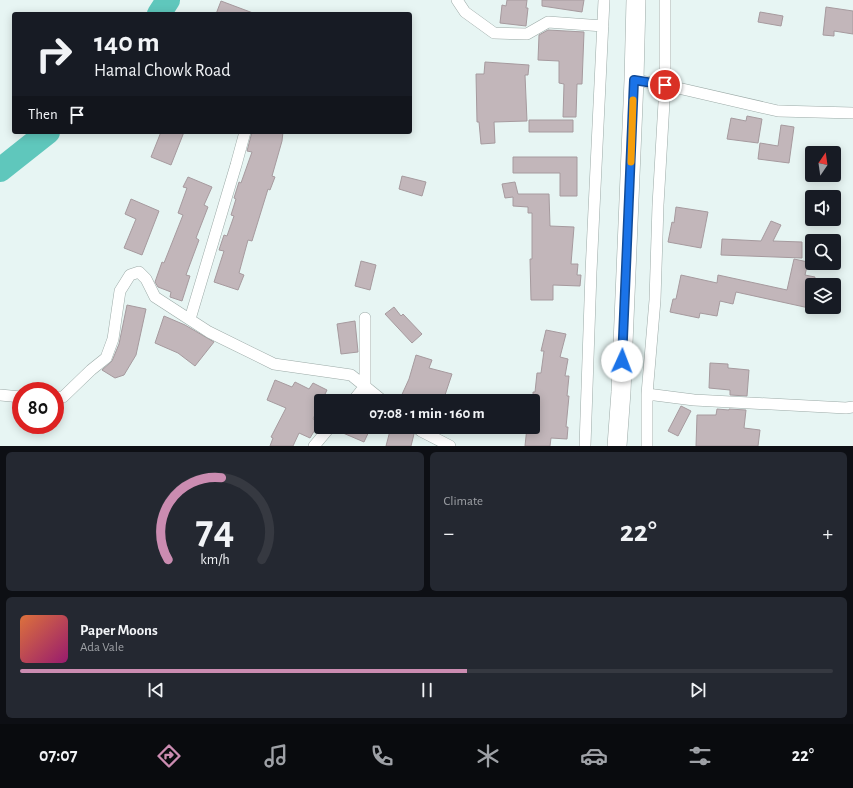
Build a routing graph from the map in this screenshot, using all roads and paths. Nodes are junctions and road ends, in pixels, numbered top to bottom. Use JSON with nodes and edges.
{"nodes":[{"id":1,"x":457,"y":0,"type":"edge"},
{"id":2,"x":604,"y":0,"type":"edge"},
{"id":3,"x":636,"y":0,"type":"edge"},
{"id":4,"x":665,"y":0,"type":"edge"},
{"id":5,"x":603,"y":26,"type":"junction"},
{"id":6,"x":634,"y":80,"type":"junction"},
{"id":7,"x":665,"y":85,"type":"junction"},
{"id":8,"x":853,"y":113,"type":"edge"},
{"id":9,"x":244,"y":134,"type":"edge"},
{"id":10,"x":365,"y":318,"type":"dead end"},
{"id":11,"x":190,"y":320,"type":"junction"},
{"id":12,"x":365,"y":386,"type":"junction"},
{"id":13,"x":359,"y":394,"type":"edge"},
{"id":14,"x":375,"y":394,"type":"edge"},
{"id":15,"x":647,"y":394,"type":"junction"},
{"id":16,"x":0,"y":395,"type":"edge"},
{"id":17,"x":64,"y":395,"type":"edge"},
{"id":18,"x":12,"y":396,"type":"edge"},
{"id":19,"x":853,"y":407,"type":"edge"},
{"id":20,"x":324,"y":434,"type":"edge"},
{"id":21,"x":427,"y":434,"type":"edge"},
{"id":22,"x":314,"y":446,"type":"edge"},
{"id":23,"x":450,"y":446,"type":"edge"},
{"id":24,"x":585,"y":446,"type":"edge"},
{"id":25,"x":617,"y":446,"type":"edge"},
{"id":26,"x":647,"y":446,"type":"edge"}],
"edges":[{"from":1,"to":5,"type":"street"},
{"from":2,"to":5,"type":"street"},
{"from":3,"to":6,"type":"highway"},
{"from":4,"to":7,"type":"street"},
{"from":5,"to":24,"type":"street"},
{"from":6,"to":7,"type":"street"},
{"from":6,"to":25,"type":"highway"},
{"from":7,"to":8,"type":"street"},
{"from":7,"to":15,"type":"street"},
{"from":9,"to":11,"type":"street"},
{"from":10,"to":12,"type":"street"},
{"from":11,"to":12,"type":"street"},
{"from":11,"to":17,"type":"street"},
{"from":12,"to":13,"type":"street"},
{"from":12,"to":14,"type":"street"},
{"from":15,"to":19,"type":"street"},
{"from":15,"to":26,"type":"street"},
{"from":16,"to":18,"type":"street"},
{"from":20,"to":22,"type":"street"},
{"from":21,"to":23,"type":"street"}]}
